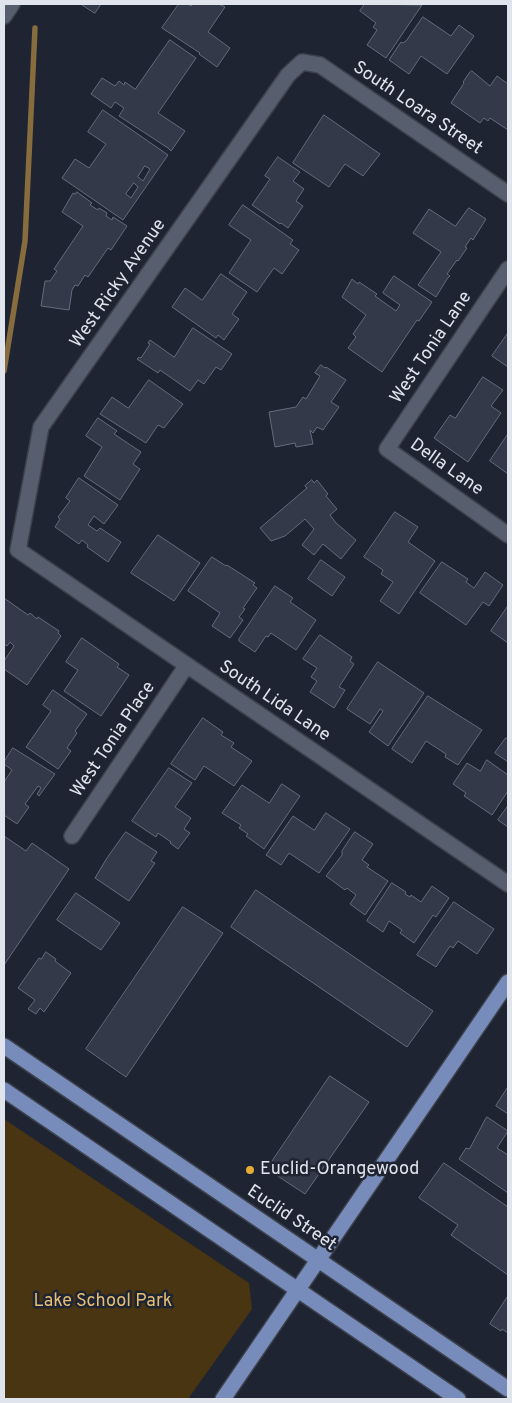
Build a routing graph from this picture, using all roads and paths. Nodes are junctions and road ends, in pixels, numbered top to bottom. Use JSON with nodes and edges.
{"nodes":[{"id":1,"x":302,"y":62,"type":"joint"},
{"id":2,"x":508,"y":194,"type":"edge"},
{"id":3,"x":508,"y":269,"type":"edge"},
{"id":4,"x":386,"y":448,"type":"joint"},
{"id":5,"x":508,"y":534,"type":"edge"},
{"id":6,"x":18,"y":550,"type":"joint"},
{"id":7,"x":187,"y":665,"type":"junction"},
{"id":8,"x":72,"y":836,"type":"dead end"},
{"id":9,"x":508,"y":884,"type":"edge"},
{"id":10,"x":508,"y":982,"type":"edge"},
{"id":11,"x":4,"y":1046,"type":"edge"},
{"id":12,"x":4,"y":1090,"type":"edge"},
{"id":13,"x":318,"y":1260,"type":"junction"},
{"id":14,"x":297,"y":1290,"type":"junction"},
{"id":15,"x":508,"y":1389,"type":"edge"},
{"id":16,"x":223,"y":1399,"type":"edge"},
{"id":17,"x":458,"y":1399,"type":"edge"}],
"edges":[{"from":1,"to":2,"type":"street","name":"South Loara Street"},
{"from":1,"to":6,"type":"street","name":"West Ricky Avenue"},
{"from":3,"to":4,"type":"street","name":"West Tonia Lane"},
{"from":4,"to":5,"type":"street","name":"Della Lane"},
{"from":6,"to":7,"type":"street","name":"South Lida Lane"},
{"from":7,"to":8,"type":"street","name":"West Tonia Place"},
{"from":7,"to":9,"type":"street","name":"South Lida Lane"},
{"from":10,"to":13,"type":"main road"},
{"from":11,"to":13,"type":"main road","name":"Euclid Street"},
{"from":12,"to":14,"type":"main road"},
{"from":13,"to":14,"type":"main road"},
{"from":13,"to":15,"type":"main road","name":"Euclid Street"},
{"from":14,"to":16,"type":"main road"},
{"from":14,"to":17,"type":"main road"}]}
